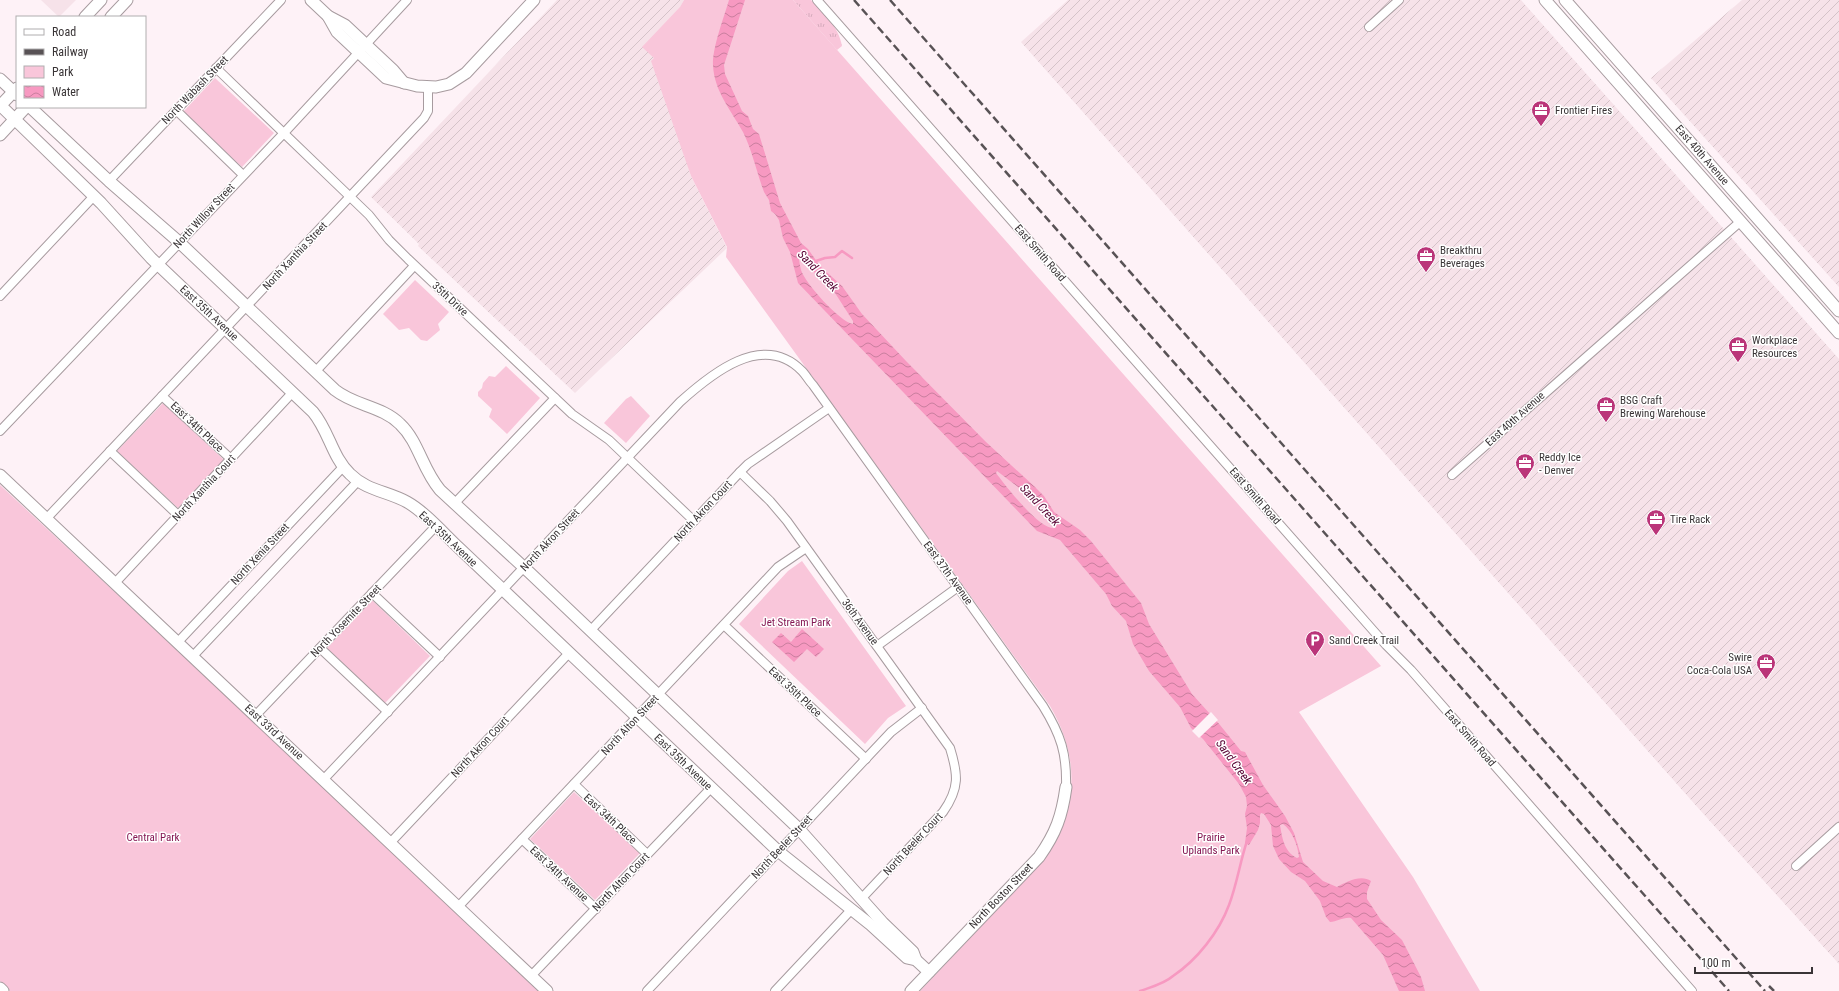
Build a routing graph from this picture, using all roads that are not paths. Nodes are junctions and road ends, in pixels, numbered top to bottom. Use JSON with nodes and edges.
{"nodes":[{"id":1,"x":101,"y":0,"type":"edge"},
{"id":2,"x":127,"y":0,"type":"edge"},
{"id":3,"x":280,"y":0,"type":"edge"},
{"id":4,"x":311,"y":0,"type":"edge"},
{"id":5,"x":407,"y":0,"type":"edge"},
{"id":6,"x":817,"y":0,"type":"edge"},
{"id":7,"x":1399,"y":0,"type":"edge"},
{"id":8,"x":1545,"y":0,"type":"edge"},
{"id":9,"x":1565,"y":0,"type":"edge"},
{"id":10,"x":531,"y":1,"type":"edge"},
{"id":11,"x":86,"y":16,"type":"edge"},
{"id":12,"x":112,"y":16,"type":"edge"},
{"id":13,"x":1369,"y":27,"type":"dead end"},
{"id":14,"x":362,"y":49,"type":"junction"},
{"id":15,"x":216,"y":68,"type":"junction"},
{"id":16,"x":0,"y":79,"type":"edge"},
{"id":17,"x":428,"y":88,"type":"junction"},
{"id":18,"x":16,"y":91,"type":"edge"},
{"id":19,"x":1646,"y":92,"type":"junction"},
{"id":20,"x":1635,"y":101,"type":"junction"},
{"id":21,"x":0,"y":106,"type":"edge"},
{"id":22,"x":25,"y":108,"type":"edge"},
{"id":23,"x":31,"y":108,"type":"edge"},
{"id":24,"x":176,"y":110,"type":"junction"},
{"id":25,"x":14,"y":120,"type":"junction"},
{"id":26,"x":284,"y":133,"type":"junction"},
{"id":27,"x":0,"y":135,"type":"edge"},
{"id":28,"x":243,"y":175,"type":"junction"},
{"id":29,"x":109,"y":181,"type":"junction"},
{"id":30,"x":94,"y":196,"type":"junction"},
{"id":31,"x":350,"y":197,"type":"junction"},
{"id":32,"x":1741,"y":221,"type":"junction"},
{"id":33,"x":179,"y":242,"type":"junction"},
{"id":34,"x":1782,"y":246,"type":"junction"},
{"id":35,"x":158,"y":265,"type":"junction"},
{"id":36,"x":414,"y":266,"type":"junction"},
{"id":37,"x":0,"y":296,"type":"edge"},
{"id":38,"x":247,"y":307,"type":"junction"},
{"id":39,"x":1837,"y":309,"type":"edge"},
{"id":40,"x":1824,"y":316,"type":"junction"},
{"id":41,"x":226,"y":329,"type":"junction"},
{"id":42,"x":1839,"y":332,"type":"edge"},
{"id":43,"x":801,"y":370,"type":"joint"},
{"id":44,"x":315,"y":372,"type":"junction"},
{"id":45,"x":292,"y":393,"type":"junction"},
{"id":46,"x":162,"y":396,"type":"junction"},
{"id":47,"x":555,"y":398,"type":"junction"},
{"id":48,"x":829,"y":408,"type":"junction"},
{"id":49,"x":0,"y":431,"type":"edge"},
{"id":50,"x":110,"y":451,"type":"junction"},
{"id":51,"x":627,"y":457,"type":"junction"},
{"id":52,"x":231,"y":459,"type":"junction"},
{"id":53,"x":343,"y":467,"type":"junction"},
{"id":54,"x":740,"y":472,"type":"junction"},
{"id":55,"x":0,"y":475,"type":"edge"},
{"id":56,"x":1452,"y":475,"type":"dead end"},
{"id":57,"x":358,"y":481,"type":"junction"},
{"id":58,"x":454,"y":504,"type":"junction"},
{"id":59,"x":178,"y":515,"type":"junction"},
{"id":60,"x":47,"y":518,"type":"junction"},
{"id":61,"x":694,"y":521,"type":"junction"},
{"id":62,"x":436,"y":526,"type":"junction"},
{"id":63,"x":806,"y":548,"type":"junction"},
{"id":64,"x":524,"y":567,"type":"junction"},
{"id":65,"x":115,"y":583,"type":"junction"},
{"id":66,"x":958,"y":587,"type":"junction"},
{"id":67,"x":503,"y":590,"type":"junction"},
{"id":68,"x":372,"y":593,"type":"junction"},
{"id":69,"x":724,"y":625,"type":"junction"},
{"id":70,"x":590,"y":630,"type":"junction"},
{"id":71,"x":178,"y":642,"type":"junction"},
{"id":72,"x":877,"y":646,"type":"junction"},
{"id":73,"x":320,"y":648,"type":"junction"},
{"id":74,"x":569,"y":653,"type":"junction"},
{"id":75,"x":193,"y":656,"type":"junction"},
{"id":76,"x":440,"y":657,"type":"junction"},
{"id":77,"x":658,"y":695,"type":"junction"},
{"id":78,"x":922,"y":708,"type":"junction"},
{"id":79,"x":388,"y":712,"type":"junction"},
{"id":80,"x":256,"y":716,"type":"junction"},
{"id":81,"x":637,"y":717,"type":"junction"},
{"id":82,"x":866,"y":759,"type":"junction"},
{"id":83,"x":324,"y":779,"type":"junction"},
{"id":84,"x":574,"y":784,"type":"junction"},
{"id":85,"x":956,"y":785,"type":"joint"},
{"id":86,"x":1066,"y":787,"type":"joint"},
{"id":87,"x":711,"y":788,"type":"junction"},
{"id":88,"x":1839,"y":827,"type":"edge"},
{"id":89,"x":799,"y":829,"type":"junction"},
{"id":90,"x":522,"y":839,"type":"junction"},
{"id":91,"x":391,"y":842,"type":"junction"},
{"id":92,"x":778,"y":851,"type":"junction"},
{"id":93,"x":647,"y":854,"type":"junction"},
{"id":94,"x":1796,"y":866,"type":"dead end"},
{"id":95,"x":862,"y":898,"type":"junction"},
{"id":96,"x":458,"y":907,"type":"junction"},
{"id":97,"x":596,"y":909,"type":"junction"},
{"id":98,"x":851,"y":910,"type":"junction"},
{"id":99,"x":916,"y":960,"type":"junction"},
{"id":100,"x":929,"y":972,"type":"junction"},
{"id":101,"x":531,"y":976,"type":"junction"},
{"id":102,"x":0,"y":988,"type":"edge"},
{"id":103,"x":3,"y":991,"type":"edge"},
{"id":104,"x":547,"y":991,"type":"edge"},
{"id":105,"x":647,"y":991,"type":"edge"},
{"id":106,"x":775,"y":991,"type":"edge"},
{"id":107,"x":912,"y":991,"type":"edge"},
{"id":108,"x":1692,"y":991,"type":"edge"}],
"edges":[{"from":1,"to":11,"type":"street"},
{"from":2,"to":12,"type":"street"},
{"from":3,"to":15,"type":"street","name":"North Wabash Street"},
{"from":4,"to":14,"type":"street"},
{"from":5,"to":14,"type":"street","name":"North Willow Street"},
{"from":6,"to":108,"type":"street","name":"East Smith Road"},
{"from":7,"to":13,"type":"street"},
{"from":8,"to":20,"type":"street","name":"East 40th Avenue"},
{"from":9,"to":19,"type":"street","name":"East 40th Avenue"},
{"from":10,"to":17,"type":"street"},
{"from":14,"to":17,"type":"street"},
{"from":14,"to":26,"type":"street","name":"North Willow Street"},
{"from":15,"to":24,"type":"street","name":"North Wabash Street"},
{"from":15,"to":26,"type":"street","name":"35th Drive"},
{"from":16,"to":18,"type":"street"},
{"from":17,"to":31,"type":"street","name":"North Xanthia Street"},
{"from":18,"to":21,"type":"street"},
{"from":19,"to":20,"type":"street"},
{"from":19,"to":34,"type":"street","name":"East 40th Avenue"},
{"from":20,"to":32,"type":"street","name":"East 40th Avenue"},
{"from":21,"to":25,"type":"street","name":"East 35th Avenue"},
{"from":22,"to":25,"type":"street"},
{"from":23,"to":29,"type":"street","name":"East 35th Avenue"},
{"from":24,"to":28,"type":"street"},
{"from":24,"to":29,"type":"street","name":"North Wabash Street"},
{"from":25,"to":27,"type":"street"},
{"from":25,"to":30,"type":"street","name":"East 35th Avenue"},
{"from":26,"to":28,"type":"street","name":"North Willow Street"},
{"from":26,"to":31,"type":"street","name":"35th Drive"},
{"from":28,"to":33,"type":"street","name":"North Willow Street"},
{"from":29,"to":33,"type":"street","name":"East 35th Avenue"},
{"from":30,"to":35,"type":"street","name":"East 35th Avenue"},
{"from":30,"to":37,"type":"street"},
{"from":31,"to":36,"type":"street","name":"35th Drive"},
{"from":31,"to":38,"type":"street","name":"North Xanthia Street"},
{"from":32,"to":34,"type":"street"},
{"from":32,"to":40,"type":"street","name":"East 40th Avenue"},
{"from":32,"to":56,"type":"street","name":"East 40th Avenue"},
{"from":33,"to":35,"type":"street","name":"North Willow Street"},
{"from":33,"to":38,"type":"street","name":"East 35th Avenue"},
{"from":34,"to":39,"type":"street","name":"East 40th Avenue"},
{"from":35,"to":41,"type":"street","name":"East 35th Avenue"},
{"from":35,"to":49,"type":"street","name":"North Willow Street"},
{"from":36,"to":44,"type":"street"},
{"from":36,"to":47,"type":"street","name":"35th Drive"},
{"from":38,"to":41,"type":"street","name":"North Xanthia Street"},
{"from":38,"to":44,"type":"street","name":"East 35th Avenue"},
{"from":39,"to":40,"type":"street"},
{"from":40,"to":42,"type":"street","name":"East 40th Avenue"},
{"from":41,"to":45,"type":"street","name":"East 35th Avenue"},
{"from":41,"to":46,"type":"street","name":"North Xanthia Street"},
{"from":43,"to":48,"type":"street","name":"East 37th Avenue"},
{"from":43,"to":51,"type":"street","name":"North Akron Street"},
{"from":44,"to":58,"type":"street","name":"East 35th Avenue"},
{"from":45,"to":52,"type":"street","name":"North Xanthia Court"},
{"from":45,"to":53,"type":"street","name":"East 35th Avenue"},
{"from":46,"to":50,"type":"street","name":"North Xanthia Street"},
{"from":46,"to":52,"type":"street","name":"East 34th Place"},
{"from":47,"to":51,"type":"street","name":"35th Drive"},
{"from":47,"to":58,"type":"street"},
{"from":48,"to":54,"type":"street","name":"North Akron Court"},
{"from":48,"to":66,"type":"street","name":"East 37th Avenue"},
{"from":50,"to":59,"type":"street"},
{"from":50,"to":60,"type":"street","name":"North Xanthia Street"},
{"from":51,"to":61,"type":"street","name":"35th Drive"},
{"from":51,"to":64,"type":"street","name":"North Akron Street"},
{"from":52,"to":59,"type":"street","name":"North Xanthia Court"},
{"from":53,"to":57,"type":"street","name":"East 35th Avenue"},
{"from":53,"to":71,"type":"street","name":"North Xenia Street"},
{"from":54,"to":61,"type":"street","name":"North Akron Court"},
{"from":54,"to":63,"type":"street","name":"36th Avenue"},
{"from":55,"to":60,"type":"street","name":"East 33rd Avenue"},
{"from":57,"to":62,"type":"street","name":"East 35th Avenue"},
{"from":57,"to":75,"type":"street","name":"North Xenia Street"},
{"from":58,"to":64,"type":"street","name":"East 35th Avenue"},
{"from":59,"to":65,"type":"street","name":"North Xanthia Court"},
{"from":60,"to":65,"type":"street","name":"East 33rd Avenue"},
{"from":61,"to":70,"type":"street","name":"North Akron Court"},
{"from":62,"to":67,"type":"street","name":"East 35th Avenue"},
{"from":62,"to":68,"type":"street","name":"North Yosemite Street"},
{"from":63,"to":69,"type":"street","name":"North Alton Street"},
{"from":63,"to":72,"type":"street","name":"36th Avenue"},
{"from":64,"to":67,"type":"street","name":"North Akron Street"},
{"from":64,"to":70,"type":"street","name":"East 35th Avenue"},
{"from":65,"to":71,"type":"street","name":"East 33rd Avenue"},
{"from":66,"to":72,"type":"street"},
{"from":66,"to":86,"type":"street","name":"East 37th Avenue"},
{"from":67,"to":74,"type":"street","name":"East 35th Avenue"},
{"from":67,"to":76,"type":"street","name":"North Akron Street"},
{"from":68,"to":73,"type":"street","name":"North Yosemite Street"},
{"from":68,"to":76,"type":"street"},
{"from":69,"to":77,"type":"street","name":"North Alton Street"},
{"from":69,"to":82,"type":"street","name":"East 35th Place"},
{"from":70,"to":77,"type":"street","name":"East 35th Avenue"},
{"from":71,"to":75,"type":"street","name":"East 33rd Avenue"},
{"from":72,"to":78,"type":"street","name":"36th Avenue"},
{"from":73,"to":79,"type":"street"},
{"from":73,"to":80,"type":"street","name":"North Yosemite Street"},
{"from":74,"to":81,"type":"street","name":"East 35th Avenue"},
{"from":74,"to":91,"type":"street","name":"North Akron Court"},
{"from":75,"to":80,"type":"street","name":"East 33rd Avenue"},
{"from":76,"to":79,"type":"street","name":"North Akron Street"},
{"from":77,"to":81,"type":"street","name":"North Alton Street"},
{"from":77,"to":89,"type":"street","name":"East 35th Avenue"},
{"from":78,"to":82,"type":"street","name":"North Beeler Street"},
{"from":78,"to":85,"type":"street","name":"36th Avenue"},
{"from":79,"to":83,"type":"street","name":"North Akron Street"},
{"from":80,"to":83,"type":"street","name":"East 33rd Avenue"},
{"from":81,"to":84,"type":"street","name":"North Alton Street"},
{"from":81,"to":87,"type":"street","name":"East 35th Avenue"},
{"from":82,"to":89,"type":"street","name":"North Beeler Street"},
{"from":83,"to":91,"type":"street","name":"East 33rd Avenue"},
{"from":84,"to":90,"type":"street","name":"North Alton Street"},
{"from":84,"to":93,"type":"street","name":"East 34th Place"},
{"from":85,"to":95,"type":"street","name":"North Beeler Court"},
{"from":86,"to":100,"type":"street","name":"North Boston Street"},
{"from":87,"to":92,"type":"street","name":"East 35th Avenue"},
{"from":87,"to":93,"type":"street","name":"North Alton Court"},
{"from":88,"to":94,"type":"street"},
{"from":89,"to":92,"type":"street","name":"North Beeler Street"},
{"from":89,"to":95,"type":"street","name":"East 35th Avenue"},
{"from":90,"to":96,"type":"street","name":"North Alton Street"},
{"from":90,"to":97,"type":"street","name":"East 34th Avenue"},
{"from":91,"to":96,"type":"street","name":"East 33rd Avenue"},
{"from":92,"to":98,"type":"street","name":"East 35th Avenue"},
{"from":92,"to":105,"type":"street","name":"North Beeler Street"},
{"from":93,"to":97,"type":"street","name":"North Alton Court"},
{"from":95,"to":99,"type":"street","name":"East 35th Avenue"},
{"from":96,"to":101,"type":"street","name":"East 33rd Avenue"},
{"from":97,"to":101,"type":"street","name":"North Alton Court"},
{"from":98,"to":99,"type":"street","name":"East 35th Avenue"},
{"from":98,"to":106,"type":"street"},
{"from":99,"to":100,"type":"street","name":"East 35th Avenue"},
{"from":100,"to":107,"type":"street","name":"North Boston Street"},
{"from":101,"to":104,"type":"street","name":"East 33rd Avenue"},
{"from":102,"to":103,"type":"street"}]}
